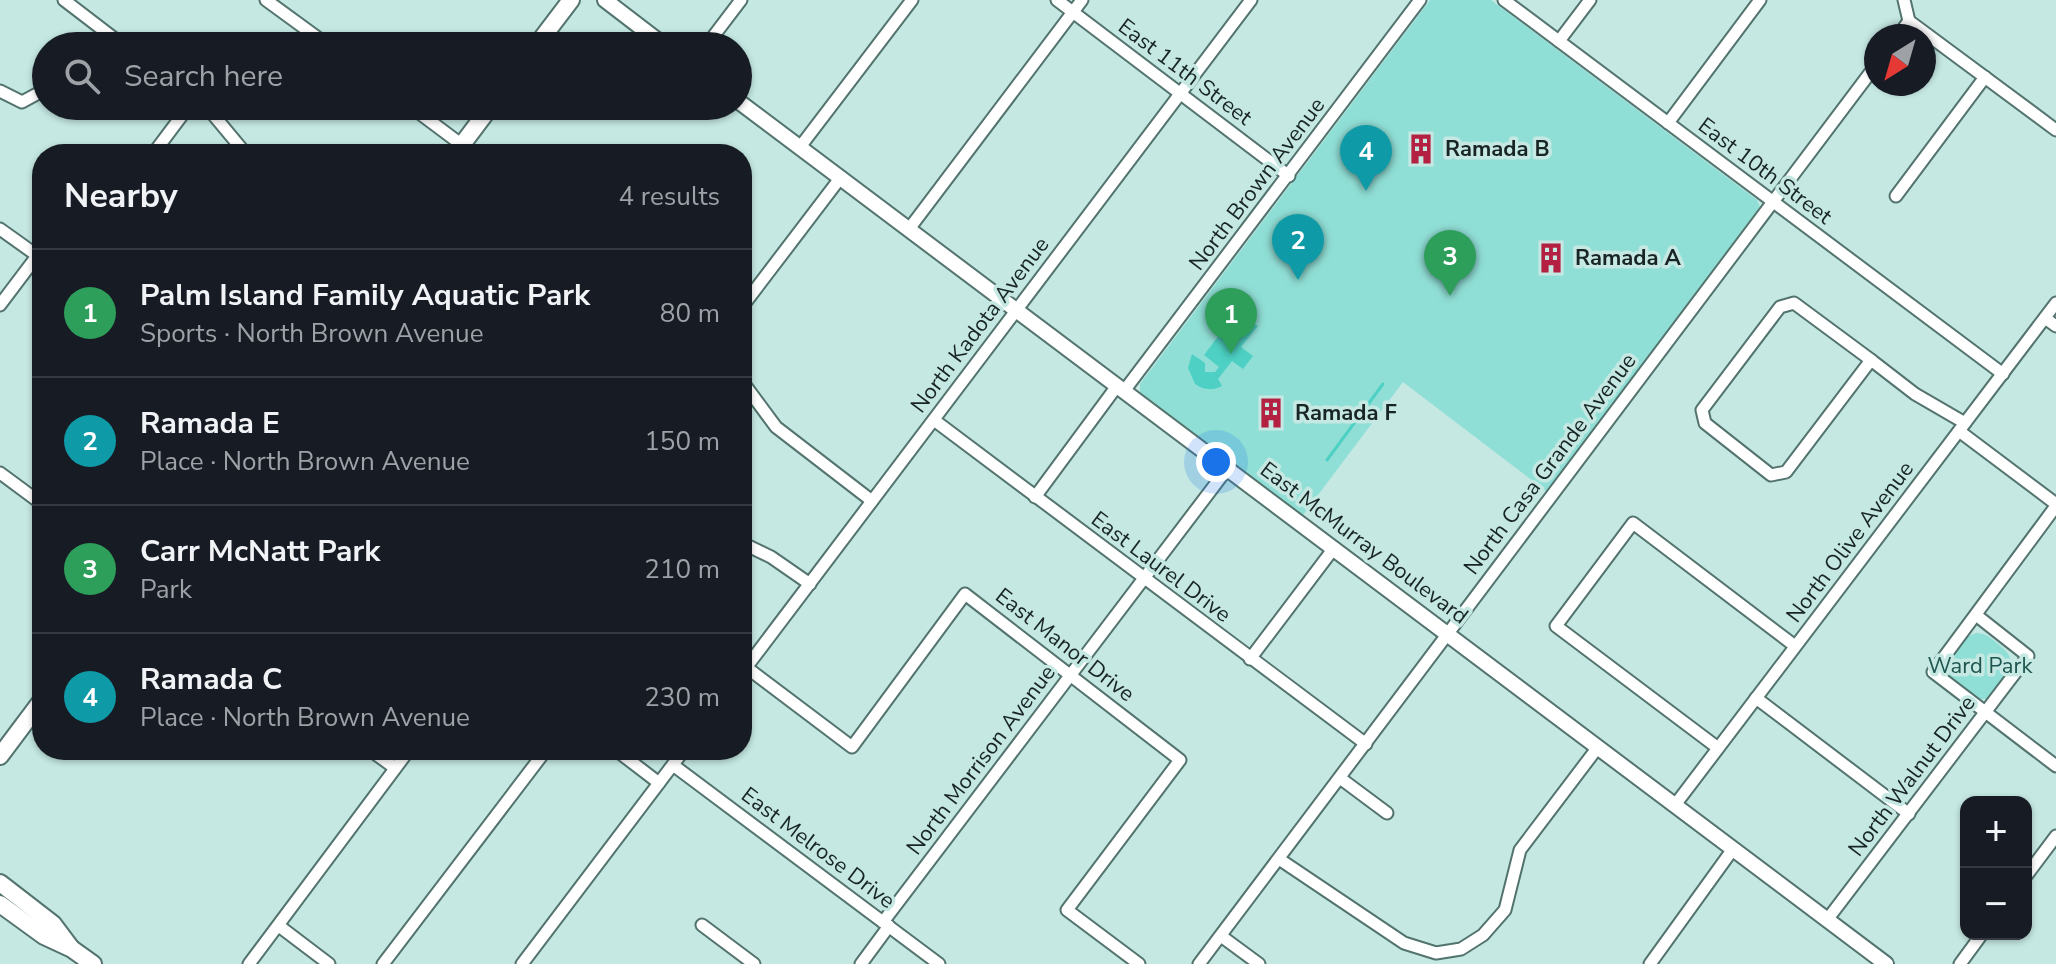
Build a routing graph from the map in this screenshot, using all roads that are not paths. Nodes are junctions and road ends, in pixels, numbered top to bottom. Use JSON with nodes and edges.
{"nodes":[{"id":1,"x":64,"y":0,"type":"edge"},
{"id":2,"x":266,"y":0,"type":"edge"},
{"id":3,"x":571,"y":0,"type":"edge"},
{"id":4,"x":605,"y":0,"type":"edge"},
{"id":5,"x":741,"y":0,"type":"edge"},
{"id":6,"x":912,"y":0,"type":"edge"},
{"id":7,"x":1057,"y":0,"type":"edge"},
{"id":8,"x":1082,"y":0,"type":"edge"},
{"id":9,"x":1251,"y":0,"type":"edge"},
{"id":10,"x":1420,"y":0,"type":"edge"},
{"id":11,"x":1504,"y":0,"type":"edge"},
{"id":12,"x":1590,"y":0,"type":"edge"},
{"id":13,"x":1760,"y":0,"type":"edge"},
{"id":14,"x":1904,"y":0,"type":"edge"},
{"id":15,"x":1072,"y":12,"type":"junction"},
{"id":16,"x":1909,"y":21,"type":"junction"},
{"id":17,"x":1907,"y":24,"type":"edge"},
{"id":18,"x":102,"y":32,"type":"edge"},
{"id":19,"x":310,"y":32,"type":"edge"},
{"id":20,"x":547,"y":32,"type":"edge"},
{"id":21,"x":647,"y":32,"type":"edge"},
{"id":22,"x":717,"y":32,"type":"edge"},
{"id":23,"x":1559,"y":41,"type":"junction"},
{"id":24,"x":1985,"y":77,"type":"junction"},
{"id":25,"x":1864,"y":81,"type":"edge"},
{"id":26,"x":0,"y":91,"type":"edge"},
{"id":27,"x":1180,"y":94,"type":"junction"},
{"id":28,"x":32,"y":97,"type":"edge"},
{"id":29,"x":752,"y":111,"type":"edge"},
{"id":30,"x":178,"y":120,"type":"edge"},
{"id":31,"x":218,"y":120,"type":"edge"},
{"id":32,"x":425,"y":120,"type":"edge"},
{"id":33,"x":480,"y":120,"type":"edge"},
{"id":34,"x":1668,"y":123,"type":"junction"},
{"id":35,"x":2056,"y":130,"type":"edge"},
{"id":36,"x":160,"y":144,"type":"edge"},
{"id":37,"x":238,"y":144,"type":"edge"},
{"id":38,"x":450,"y":144,"type":"edge"},
{"id":39,"x":462,"y":144,"type":"edge"},
{"id":40,"x":800,"y":147,"type":"junction"},
{"id":41,"x":1289,"y":176,"type":"junction"},
{"id":42,"x":841,"y":177,"type":"junction"},
{"id":43,"x":1896,"y":196,"type":"dead end"},
{"id":44,"x":1772,"y":202,"type":"junction"},
{"id":45,"x":0,"y":229,"type":"edge"},
{"id":46,"x":909,"y":229,"type":"junction"},
{"id":47,"x":32,"y":252,"type":"edge"},
{"id":48,"x":32,"y":267,"type":"edge"},
{"id":49,"x":752,"y":294,"type":"edge"},
{"id":50,"x":2056,"y":303,"type":"edge"},
{"id":51,"x":0,"y":305,"type":"edge"},
{"id":52,"x":1016,"y":310,"type":"junction"},
{"id":53,"x":2045,"y":318,"type":"junction"},
{"id":54,"x":2056,"y":326,"type":"edge"},
{"id":55,"x":1871,"y":360,"type":"junction"},
{"id":56,"x":2003,"y":374,"type":"junction"},
{"id":57,"x":1120,"y":389,"type":"junction"},
{"id":58,"x":752,"y":395,"type":"edge"},
{"id":59,"x":934,"y":420,"type":"junction"},
{"id":60,"x":1962,"y":427,"type":"junction"},
{"id":61,"x":1227,"y":469,"type":"junction"},
{"id":62,"x":0,"y":473,"type":"edge"},
{"id":63,"x":32,"y":497,"type":"edge"},
{"id":64,"x":1035,"y":497,"type":"junction"},
{"id":65,"x":872,"y":501,"type":"junction"},
{"id":66,"x":2056,"y":505,"type":"edge"},
{"id":67,"x":752,"y":548,"type":"edge"},
{"id":68,"x":1334,"y":548,"type":"junction"},
{"id":69,"x":1143,"y":578,"type":"junction"},
{"id":70,"x":810,"y":584,"type":"junction"},
{"id":71,"x":1976,"y":615,"type":"junction"},
{"id":72,"x":1447,"y":633,"type":"junction"},
{"id":73,"x":1795,"y":646,"type":"junction"},
{"id":74,"x":752,"y":658,"type":"edge"},
{"id":75,"x":1250,"y":659,"type":"junction"},
{"id":76,"x":752,"y":674,"type":"edge"},
{"id":77,"x":1071,"y":675,"type":"junction"},
{"id":78,"x":1756,"y":698,"type":"junction"},
{"id":79,"x":1986,"y":712,"type":"junction"},
{"id":80,"x":32,"y":713,"type":"edge"},
{"id":81,"x":1366,"y":744,"type":"junction"},
{"id":82,"x":1598,"y":747,"type":"junction"},
{"id":83,"x":1718,"y":748,"type":"junction"},
{"id":84,"x":0,"y":756,"type":"edge"},
{"id":85,"x":384,"y":760,"type":"edge"},
{"id":86,"x":401,"y":760,"type":"edge"},
{"id":87,"x":538,"y":760,"type":"edge"},
{"id":88,"x":629,"y":760,"type":"edge"},
{"id":89,"x":677,"y":760,"type":"edge"},
{"id":90,"x":673,"y":765,"type":"junction"},
{"id":91,"x":2056,"y":766,"type":"edge"},
{"id":92,"x":395,"y":768,"type":"junction"},
{"id":93,"x":1340,"y":778,"type":"junction"},
{"id":94,"x":659,"y":783,"type":"junction"},
{"id":95,"x":1675,"y":805,"type":"junction"},
{"id":96,"x":1387,"y":813,"type":"dead end"},
{"id":97,"x":1909,"y":814,"type":"junction"},
{"id":98,"x":2056,"y":836,"type":"edge"},
{"id":99,"x":1733,"y":849,"type":"junction"},
{"id":100,"x":1279,"y":859,"type":"junction"},
{"id":101,"x":2032,"y":868,"type":"edge"},
{"id":102,"x":0,"y":883,"type":"edge"},
{"id":103,"x":0,"y":904,"type":"edge"},
{"id":104,"x":1827,"y":920,"type":"junction"},
{"id":105,"x":886,"y":924,"type":"junction"},
{"id":106,"x":702,"y":925,"type":"dead end"},
{"id":107,"x":279,"y":926,"type":"junction"},
{"id":108,"x":1221,"y":936,"type":"junction"},
{"id":109,"x":1978,"y":940,"type":"edge"},
{"id":110,"x":72,"y":949,"type":"junction"},
{"id":111,"x":1436,"y":958,"type":"edge"},
{"id":112,"x":93,"y":964,"type":"edge"},
{"id":113,"x":249,"y":964,"type":"edge"},
{"id":114,"x":329,"y":964,"type":"edge"},
{"id":115,"x":383,"y":964,"type":"edge"},
{"id":116,"x":522,"y":964,"type":"edge"},
{"id":117,"x":754,"y":964,"type":"edge"},
{"id":118,"x":861,"y":964,"type":"edge"},
{"id":119,"x":939,"y":964,"type":"edge"},
{"id":120,"x":1139,"y":964,"type":"edge"},
{"id":121,"x":1199,"y":964,"type":"edge"},
{"id":122,"x":1259,"y":964,"type":"edge"},
{"id":123,"x":1650,"y":964,"type":"edge"},
{"id":124,"x":1886,"y":964,"type":"edge"},
{"id":125,"x":1960,"y":964,"type":"edge"}],
"edges":[{"from":1,"to":18,"type":"street"},
{"from":2,"to":19,"type":"street"},
{"from":3,"to":20,"type":"main road"},
{"from":4,"to":21,"type":"street"},
{"from":5,"to":22,"type":"street"},
{"from":6,"to":40,"type":"street"},
{"from":7,"to":15,"type":"street","name":"East 11th Street"},
{"from":8,"to":15,"type":"street"},
{"from":9,"to":27,"type":"street","name":"North Kadota Avenue"},
{"from":10,"to":41,"type":"street","name":"North Brown Avenue"},
{"from":11,"to":23,"type":"street","name":"East 10th Street"},
{"from":12,"to":23,"type":"street"},
{"from":13,"to":34,"type":"street"},
{"from":14,"to":16,"type":"street"},
{"from":15,"to":27,"type":"street","name":"East 11th Street"},
{"from":15,"to":46,"type":"street"},
{"from":16,"to":17,"type":"street"},
{"from":16,"to":24,"type":"street"},
{"from":23,"to":34,"type":"street","name":"East 10th Street"},
{"from":24,"to":35,"type":"street"},
{"from":24,"to":43,"type":"street"},
{"from":25,"to":44,"type":"street","name":"North Casa Grande Avenue"},
{"from":26,"to":28,"type":"street"},
{"from":27,"to":41,"type":"street","name":"East 11th Street"},
{"from":27,"to":52,"type":"street","name":"North Kadota Avenue"},
{"from":29,"to":40,"type":"street","name":"East McMurray Boulevard"},
{"from":30,"to":36,"type":"street"},
{"from":31,"to":37,"type":"street"},
{"from":32,"to":38,"type":"street"},
{"from":33,"to":39,"type":"main road"},
{"from":34,"to":44,"type":"street","name":"East 10th Street"},
{"from":40,"to":42,"type":"street","name":"East McMurray Boulevard"},
{"from":41,"to":57,"type":"street","name":"North Brown Avenue"},
{"from":42,"to":46,"type":"street","name":"East McMurray Boulevard"},
{"from":42,"to":49,"type":"street"},
{"from":44,"to":56,"type":"street","name":"East 10th Street"},
{"from":44,"to":72,"type":"street","name":"North Casa Grande Avenue"},
{"from":45,"to":47,"type":"street"},
{"from":46,"to":52,"type":"street","name":"East McMurray Boulevard"},
{"from":48,"to":51,"type":"street"},
{"from":50,"to":53,"type":"street","name":"North Olive Avenue"},
{"from":52,"to":57,"type":"street","name":"East McMurray Boulevard"},
{"from":52,"to":59,"type":"street","name":"North Kadota Avenue"},
{"from":53,"to":54,"type":"street"},
{"from":53,"to":56,"type":"street","name":"North Olive Avenue"},
{"from":55,"to":55,"type":"street"},
{"from":55,"to":60,"type":"street"},
{"from":56,"to":60,"type":"street","name":"North Olive Avenue"},
{"from":57,"to":61,"type":"street","name":"East McMurray Boulevard"},
{"from":57,"to":64,"type":"street","name":"North Brown Avenue"},
{"from":58,"to":65,"type":"street"},
{"from":59,"to":64,"type":"street","name":"East Laurel Drive"},
{"from":59,"to":65,"type":"street","name":"North Kadota Avenue"},
{"from":60,"to":66,"type":"street"},
{"from":60,"to":73,"type":"street","name":"North Olive Avenue"},
{"from":61,"to":68,"type":"street","name":"East McMurray Boulevard"},
{"from":61,"to":69,"type":"street","name":"North Morrison Avenue"},
{"from":62,"to":63,"type":"street"},
{"from":64,"to":69,"type":"street","name":"East Laurel Drive"},
{"from":65,"to":70,"type":"street","name":"North Kadota Avenue"},
{"from":66,"to":71,"type":"street","name":"North Walnut Drive"},
{"from":67,"to":70,"type":"street"},
{"from":68,"to":72,"type":"street","name":"East McMurray Boulevard"},
{"from":68,"to":75,"type":"street"},
{"from":69,"to":75,"type":"street","name":"East Laurel Drive"},
{"from":69,"to":77,"type":"street","name":"North Morrison Avenue"},
{"from":70,"to":74,"type":"street","name":"North Kadota Avenue"},
{"from":71,"to":79,"type":"street","name":"North Walnut Drive"},
{"from":71,"to":79,"type":"street","name":"North Walnut Drive"},
{"from":72,"to":81,"type":"street","name":"North Casa Grande Avenue"},
{"from":72,"to":82,"type":"street","name":"East McMurray Boulevard"},
{"from":73,"to":78,"type":"street","name":"North Olive Avenue"},
{"from":73,"to":83,"type":"street"},
{"from":75,"to":81,"type":"street","name":"East Laurel Drive"},
{"from":76,"to":77,"type":"street","name":"East Manor Drive"},
{"from":77,"to":105,"type":"street","name":"North Morrison Avenue"},
{"from":77,"to":120,"type":"street","name":"East Manor Drive"},
{"from":78,"to":83,"type":"street","name":"North Olive Avenue"},
{"from":78,"to":97,"type":"street"},
{"from":79,"to":91,"type":"street"},
{"from":79,"to":97,"type":"street","name":"North Walnut Drive"},
{"from":80,"to":84,"type":"main road"},
{"from":81,"to":93,"type":"street","name":"North Casa Grande Avenue"},
{"from":82,"to":95,"type":"street","name":"East McMurray Boulevard"},
{"from":82,"to":111,"type":"street"},
{"from":83,"to":95,"type":"street","name":"North Olive Avenue"},
{"from":85,"to":92,"type":"street"},
{"from":86,"to":92,"type":"street"},
{"from":87,"to":115,"type":"street"},
{"from":88,"to":94,"type":"street"},
{"from":89,"to":90,"type":"street"},
{"from":90,"to":94,"type":"street"},
{"from":90,"to":105,"type":"street","name":"East Melrose Drive"},
{"from":92,"to":107,"type":"street"},
{"from":93,"to":96,"type":"street"},
{"from":93,"to":100,"type":"street","name":"North Casa Grande Avenue"},
{"from":94,"to":116,"type":"street"},
{"from":95,"to":99,"type":"street","name":"East McMurray Boulevard"},
{"from":97,"to":104,"type":"street","name":"North Walnut Drive"},
{"from":98,"to":101,"type":"street"},
{"from":99,"to":104,"type":"street","name":"East McMurray Boulevard"},
{"from":99,"to":123,"type":"street"},
{"from":100,"to":108,"type":"street","name":"North Casa Grande Avenue"},
{"from":100,"to":111,"type":"street"},
{"from":102,"to":110,"type":"main road"},
{"from":103,"to":110,"type":"main road"},
{"from":104,"to":124,"type":"street","name":"East McMurray Boulevard"},
{"from":105,"to":118,"type":"street","name":"North Morrison Avenue"},
{"from":105,"to":119,"type":"street","name":"East Melrose Drive"},
{"from":106,"to":117,"type":"street"},
{"from":107,"to":113,"type":"street"},
{"from":107,"to":114,"type":"street"},
{"from":108,"to":121,"type":"street","name":"North Casa Grande Avenue"},
{"from":108,"to":122,"type":"street"},
{"from":109,"to":125,"type":"street"},
{"from":110,"to":112,"type":"main road"}]}
